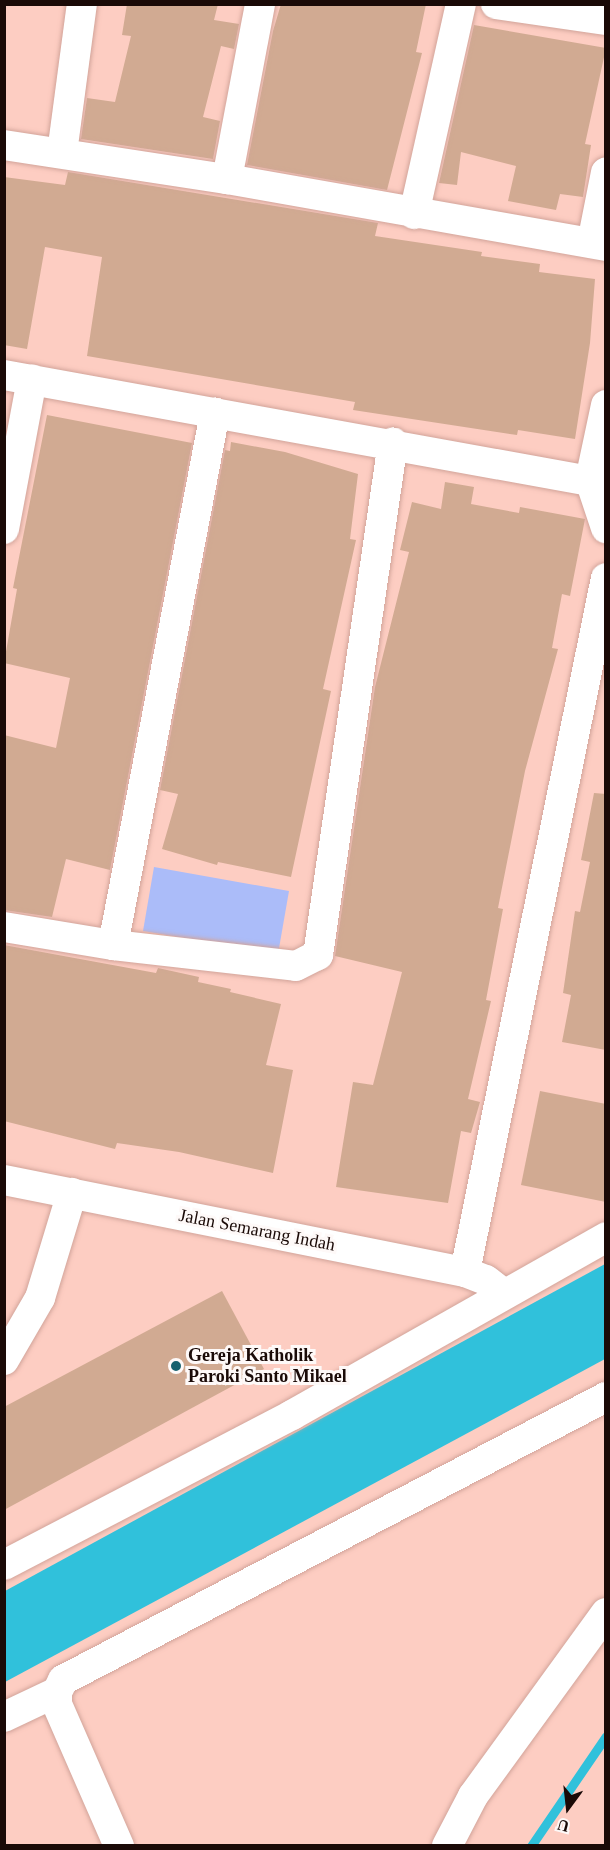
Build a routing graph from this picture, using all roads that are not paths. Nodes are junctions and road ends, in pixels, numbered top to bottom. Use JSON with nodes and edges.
{"nodes":[{"id":1,"x":82,"y":4,"type":"edge"},
{"id":2,"x":260,"y":4,"type":"edge"},
{"id":3,"x":461,"y":4,"type":"edge"},
{"id":4,"x":496,"y":4,"type":"edge"},
{"id":5,"x":606,"y":20,"type":"edge"},
{"id":6,"x":4,"y":145,"type":"edge"},
{"id":7,"x":62,"y":153,"type":"junction"},
{"id":8,"x":606,"y":172,"type":"edge"},
{"id":9,"x":227,"y":179,"type":"junction"},
{"id":10,"x":414,"y":214,"type":"junction"},
{"id":11,"x":599,"y":244,"type":"edge"},
{"id":12,"x":18,"y":377,"type":"edge"},
{"id":13,"x":606,"y":405,"type":"edge"},
{"id":14,"x":215,"y":413,"type":"junction"},
{"id":15,"x":393,"y":442,"type":"junction"},
{"id":16,"x":598,"y":482,"type":"edge"},
{"id":17,"x":606,"y":528,"type":"edge"},
{"id":18,"x":4,"y":529,"type":"edge"},
{"id":19,"x":606,"y":578,"type":"edge"},
{"id":20,"x":4,"y":927,"type":"edge"},
{"id":21,"x":113,"y":945,"type":"junction"},
{"id":22,"x":4,"y":1180,"type":"edge"},
{"id":23,"x":72,"y":1193,"type":"junction"},
{"id":24,"x":606,"y":1237,"type":"edge"},
{"id":25,"x":465,"y":1272,"type":"junction"},
{"id":26,"x":504,"y":1294,"type":"junction"},
{"id":27,"x":4,"y":1360,"type":"edge"},
{"id":28,"x":606,"y":1397,"type":"edge"},
{"id":29,"x":4,"y":1565,"type":"edge"},
{"id":30,"x":606,"y":1613,"type":"edge"},
{"id":31,"x":57,"y":1692,"type":"junction"},
{"id":32,"x":4,"y":1717,"type":"edge"},
{"id":33,"x":119,"y":1845,"type":"edge"},
{"id":34,"x":447,"y":1845,"type":"edge"}],
"edges":[{"from":1,"to":7,"type":"street"},
{"from":2,"to":9,"type":"street"},
{"from":3,"to":10,"type":"street"},
{"from":4,"to":5,"type":"street"},
{"from":6,"to":7,"type":"street"},
{"from":7,"to":9,"type":"street"},
{"from":8,"to":11,"type":"street"},
{"from":9,"to":10,"type":"street"},
{"from":10,"to":11,"type":"street"},
{"from":12,"to":14,"type":"street"},
{"from":12,"to":18,"type":"street"},
{"from":13,"to":16,"type":"street"},
{"from":14,"to":15,"type":"street"},
{"from":14,"to":21,"type":"street"},
{"from":15,"to":16,"type":"street"},
{"from":15,"to":21,"type":"street"},
{"from":16,"to":17,"type":"street"},
{"from":19,"to":25,"type":"street"},
{"from":20,"to":21,"type":"street"},
{"from":22,"to":23,"type":"street","name":"Jalan Semarang Indah"},
{"from":23,"to":25,"type":"street","name":"Jalan Semarang Indah"},
{"from":23,"to":27,"type":"street"},
{"from":24,"to":26,"type":"street"},
{"from":25,"to":26,"type":"street","name":"Jalan Semarang Indah"},
{"from":26,"to":29,"type":"street"},
{"from":28,"to":31,"type":"street"},
{"from":30,"to":34,"type":"street"},
{"from":31,"to":32,"type":"street"},
{"from":31,"to":33,"type":"street"}]}
